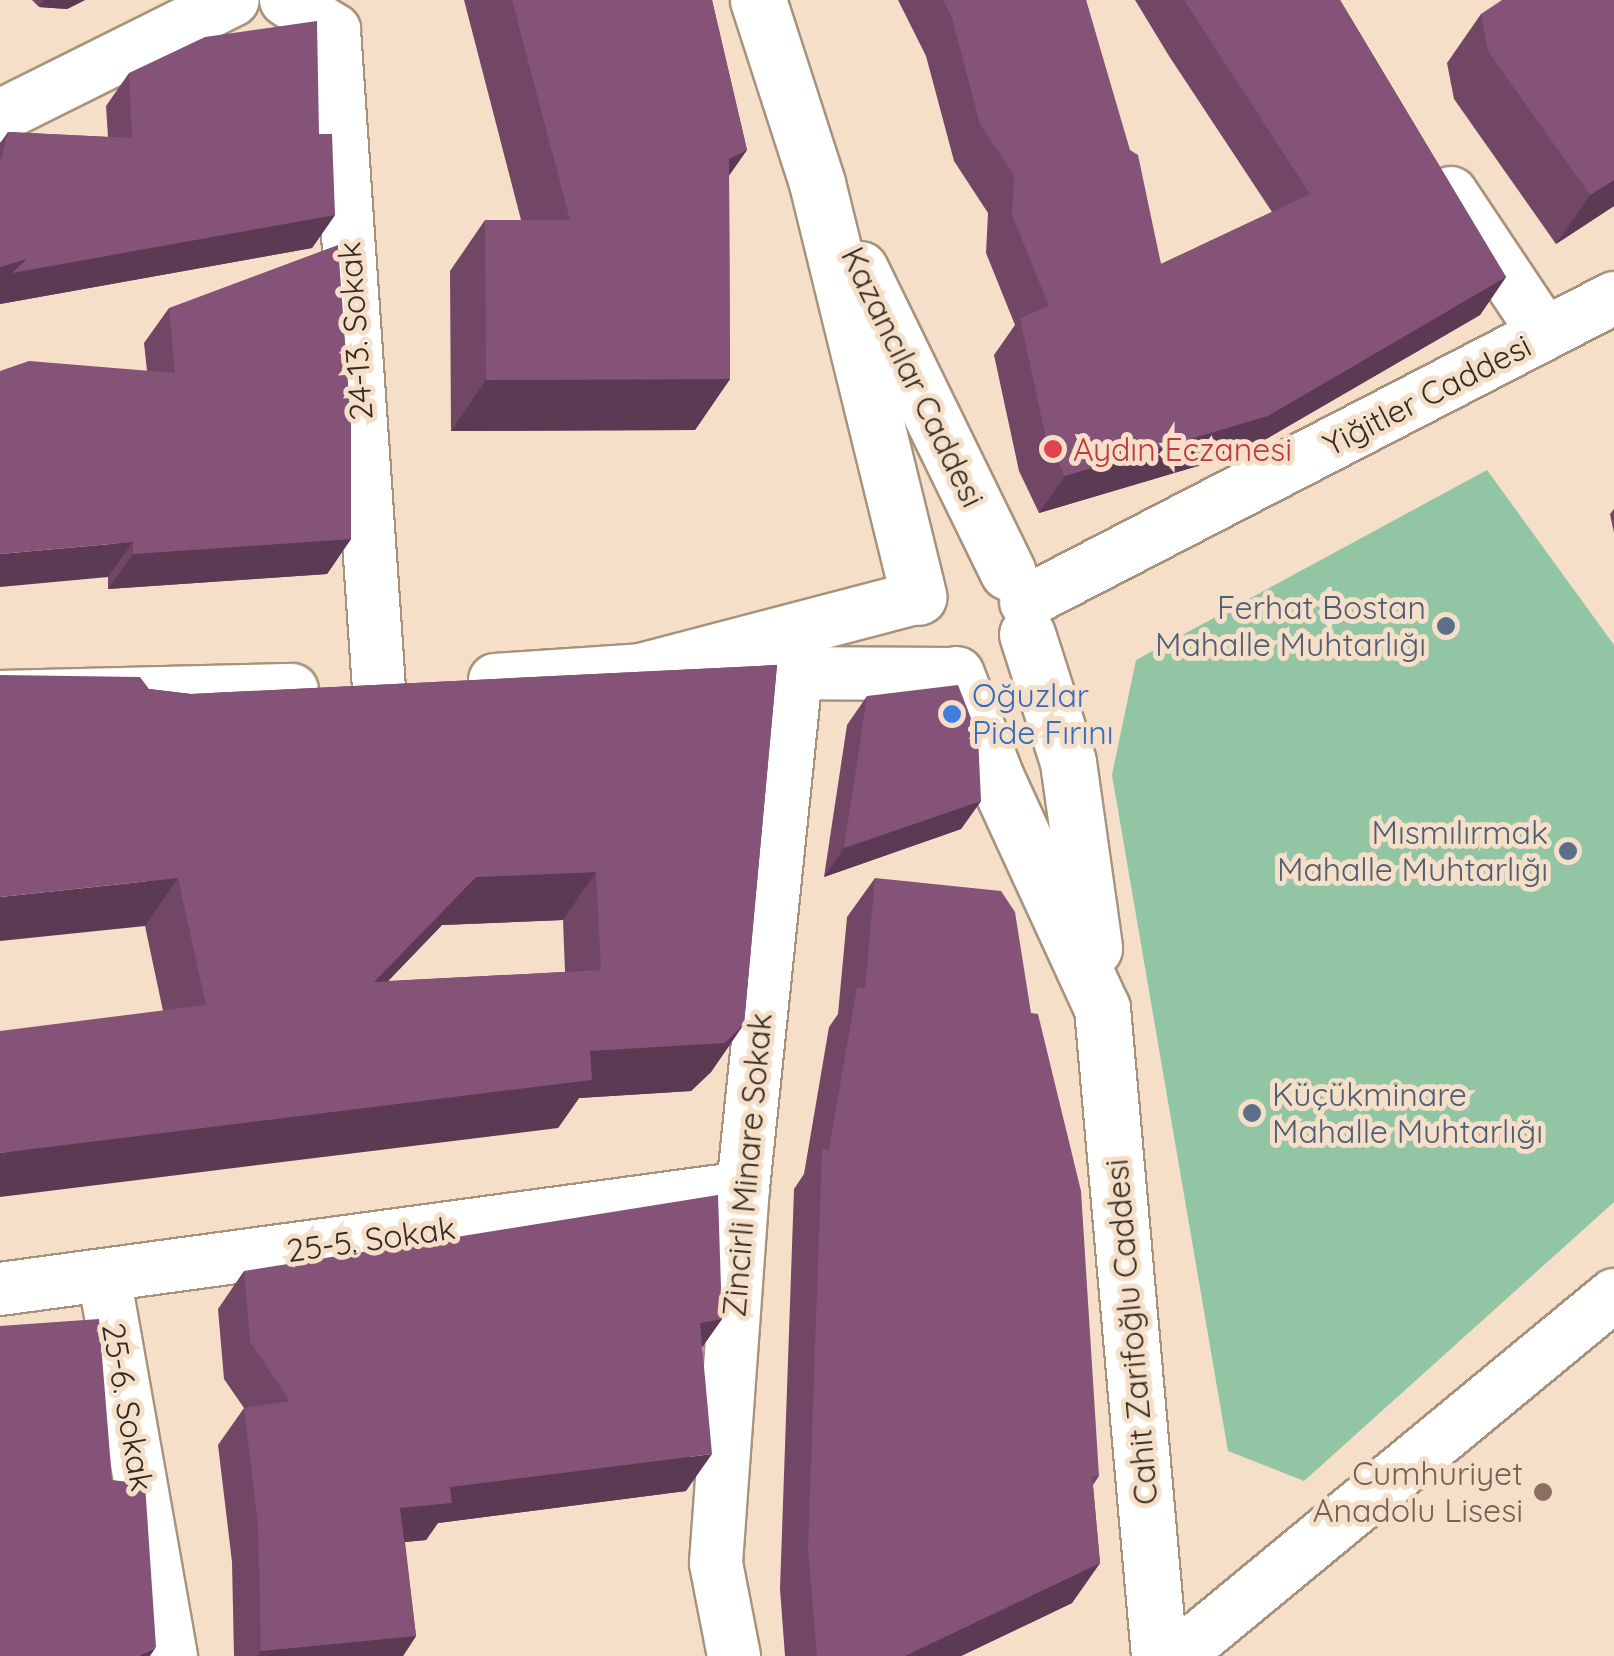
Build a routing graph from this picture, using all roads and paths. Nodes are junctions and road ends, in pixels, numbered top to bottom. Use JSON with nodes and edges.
{"nodes":[{"id":1,"x":234,"y":0,"type":"edge"},
{"id":2,"x":286,"y":0,"type":"edge"},
{"id":3,"x":758,"y":0,"type":"edge"},
{"id":4,"x":0,"y":116,"type":"edge"},
{"id":5,"x":1429,"y":159,"type":"edge"},
{"id":6,"x":817,"y":183,"type":"junction"},
{"id":7,"x":1614,"y":298,"type":"edge"},
{"id":8,"x":1545,"y":334,"type":"junction"},
{"id":9,"x":919,"y":597,"type":"junction"},
{"id":10,"x":1020,"y":603,"type":"junction"},
{"id":11,"x":641,"y":670,"type":"junction"},
{"id":12,"x":796,"y":674,"type":"junction"},
{"id":13,"x":956,"y":674,"type":"junction"},
{"id":14,"x":380,"y":688,"type":"junction"},
{"id":15,"x":0,"y":698,"type":"edge"},
{"id":16,"x":1102,"y":1008,"type":"junction"},
{"id":17,"x":742,"y":1188,"type":"junction"},
{"id":18,"x":104,"y":1276,"type":"junction"},
{"id":19,"x":0,"y":1289,"type":"edge"},
{"id":20,"x":1614,"y":1295,"type":"edge"},
{"id":21,"x":172,"y":1656,"type":"edge"},
{"id":22,"x":734,"y":1656,"type":"edge"},
{"id":23,"x":1159,"y":1656,"type":"edge"},
{"id":24,"x":1177,"y":1656,"type":"edge"}],
"edges":[{"from":1,"to":4,"type":"street"},
{"from":2,"to":14,"type":"street","name":"24-13. Sokak"},
{"from":3,"to":6,"type":"main road","name":"Kazancılar Caddesi"},
{"from":5,"to":8,"type":"street"},
{"from":6,"to":9,"type":"main road","name":"Kazancılar Caddesi"},
{"from":6,"to":10,"type":"main road","name":"Kazancılar Caddesi"},
{"from":7,"to":8,"type":"street","name":"Yiğitler Caddesi"},
{"from":8,"to":10,"type":"street","name":"Yiğitler Caddesi"},
{"from":9,"to":10,"type":"main road"},
{"from":9,"to":11,"type":"street"},
{"from":9,"to":13,"type":"main road"},
{"from":10,"to":13,"type":"main road"},
{"from":10,"to":16,"type":"main road","name":"Cahit Zarifoğlu Caddesi"},
{"from":11,"to":12,"type":"street"},
{"from":11,"to":14,"type":"street"},
{"from":12,"to":13,"type":"street"},
{"from":12,"to":17,"type":"street","name":"Zincirli Minare Sokak"},
{"from":13,"to":16,"type":"main road","name":"Cahit Zarifoğlu Caddesi"},
{"from":14,"to":15,"type":"street"},
{"from":16,"to":23,"type":"main road","name":"Cahit Zarifoğlu Caddesi"},
{"from":17,"to":18,"type":"street","name":"25-5. Sokak"},
{"from":17,"to":22,"type":"street","name":"Zincirli Minare Sokak"},
{"from":18,"to":19,"type":"street","name":"25-5. Sokak"},
{"from":18,"to":21,"type":"street","name":"25-6. Sokak"},
{"from":20,"to":24,"type":"street"}]}
